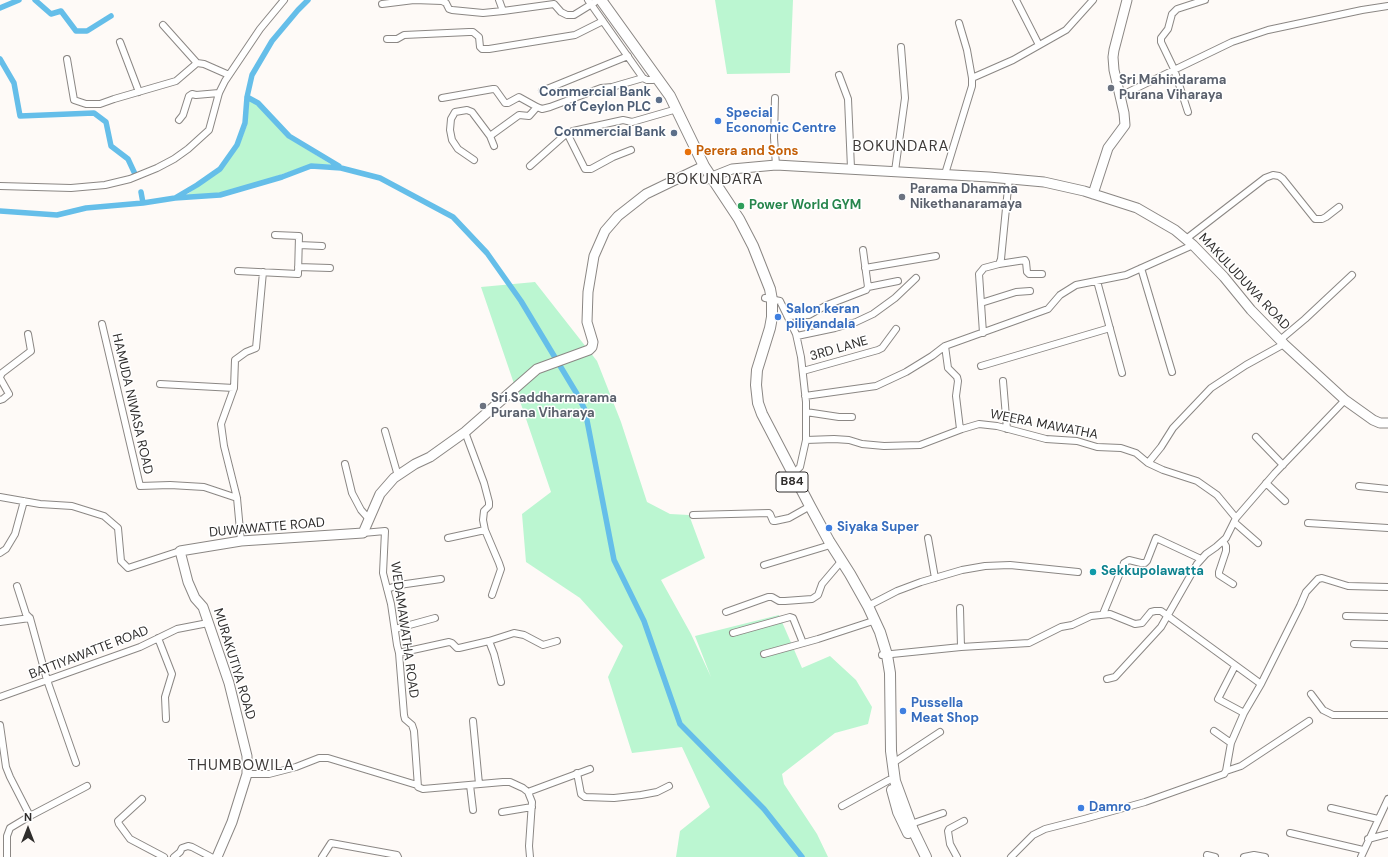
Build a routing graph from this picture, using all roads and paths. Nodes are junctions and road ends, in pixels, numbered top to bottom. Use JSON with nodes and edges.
{"nodes":[{"id":1,"x":284,"y":0,"type":"edge"},
{"id":2,"x":499,"y":0,"type":"edge"},
{"id":3,"x":1016,"y":0,"type":"edge"},
{"id":4,"x":1093,"y":0,"type":"edge"},
{"id":5,"x":1127,"y":0,"type":"edge"},
{"id":6,"x":1205,"y":0,"type":"edge"},
{"id":7,"x":594,"y":1,"type":"edge"},
{"id":8,"x":382,"y":4,"type":"dead end"},
{"id":9,"x":1388,"y":6,"type":"edge"},
{"id":10,"x":503,"y":11,"type":"junction"},
{"id":11,"x":603,"y":20,"type":"junction"},
{"id":12,"x":959,"y":23,"type":"dead end"},
{"id":13,"x":163,"y":25,"type":"dead end"},
{"id":14,"x":387,"y":39,"type":"dead end"},
{"id":15,"x":120,"y":42,"type":"dead end"},
{"id":16,"x":1039,"y":45,"type":"junction"},
{"id":17,"x":901,"y":47,"type":"dead end"},
{"id":18,"x":628,"y":56,"type":"junction"},
{"id":19,"x":67,"y":59,"type":"dead end"},
{"id":20,"x":197,"y":63,"type":"junction"},
{"id":21,"x":1174,"y":69,"type":"junction"},
{"id":22,"x":229,"y":75,"type":"junction"},
{"id":23,"x":839,"y":75,"type":"dead end"},
{"id":24,"x":972,"y":78,"type":"junction"},
{"id":25,"x":648,"y":79,"type":"junction"},
{"id":26,"x":542,"y":91,"type":"dead end"},
{"id":27,"x":139,"y":92,"type":"junction"},
{"id":28,"x":219,"y":93,"type":"junction"},
{"id":29,"x":1120,"y":96,"type":"junction"},
{"id":30,"x":442,"y":98,"type":"dead end"},
{"id":31,"x":774,"y":98,"type":"dead end"},
{"id":32,"x":537,"y":108,"type":"junction"},
{"id":33,"x":674,"y":110,"type":"junction"},
{"id":34,"x":1188,"y":112,"type":"dead end"},
{"id":35,"x":179,"y":120,"type":"dead end"},
{"id":36,"x":567,"y":133,"type":"junction"},
{"id":37,"x":490,"y":136,"type":"junction"},
{"id":38,"x":494,"y":146,"type":"dead end"},
{"id":39,"x":631,"y":150,"type":"dead end"},
{"id":40,"x":474,"y":160,"type":"dead end"},
{"id":41,"x":776,"y":165,"type":"junction"},
{"id":42,"x":530,"y":166,"type":"dead end"},
{"id":43,"x":701,"y":167,"type":"junction"},
{"id":44,"x":851,"y":168,"type":"junction"},
{"id":45,"x":896,"y":172,"type":"junction"},
{"id":46,"x":945,"y":174,"type":"junction"},
{"id":47,"x":709,"y":178,"type":"junction"},
{"id":48,"x":1009,"y":178,"type":"junction"},
{"id":49,"x":0,"y":186,"type":"edge"},
{"id":50,"x":1093,"y":194,"type":"junction"},
{"id":51,"x":1338,"y":207,"type":"dead end"},
{"id":52,"x":275,"y":235,"type":"dead end"},
{"id":53,"x":1186,"y":239,"type":"junction"},
{"id":54,"x":299,"y":245,"type":"junction"},
{"id":55,"x":1194,"y":245,"type":"junction"},
{"id":56,"x":322,"y":246,"type":"dead end"},
{"id":57,"x":862,"y":250,"type":"dead end"},
{"id":58,"x":936,"y":256,"type":"dead end"},
{"id":59,"x":999,"y":264,"type":"junction"},
{"id":60,"x":298,"y":267,"type":"junction"},
{"id":61,"x":330,"y":268,"type":"dead end"},
{"id":62,"x":865,"y":268,"type":"junction"},
{"id":63,"x":1141,"y":268,"type":"junction"},
{"id":64,"x":238,"y":270,"type":"dead end"},
{"id":65,"x":263,"y":272,"type":"junction"},
{"id":66,"x":1042,"y":274,"type":"dead end"},
{"id":67,"x":1352,"y":275,"type":"dead end"},
{"id":68,"x":916,"y":278,"type":"dead end"},
{"id":69,"x":898,"y":281,"type":"dead end"},
{"id":70,"x":1097,"y":281,"type":"junction"},
{"id":71,"x":868,"y":287,"type":"junction"},
{"id":72,"x":1030,"y":291,"type":"dead end"},
{"id":73,"x":768,"y":299,"type":"junction"},
{"id":74,"x":981,"y":302,"type":"junction"},
{"id":75,"x":788,"y":316,"type":"junction"},
{"id":76,"x":102,"y":324,"type":"dead end"},
{"id":77,"x":1110,"y":328,"type":"junction"},
{"id":78,"x":896,"y":329,"type":"dead end"},
{"id":79,"x":983,"y":333,"type":"junction"},
{"id":80,"x":28,"y":334,"type":"dead end"},
{"id":81,"x":797,"y":336,"type":"junction"},
{"id":82,"x":1282,"y":342,"type":"junction"},
{"id":83,"x":945,"y":346,"type":"junction"},
{"id":84,"x":980,"y":366,"type":"dead end"},
{"id":85,"x":803,"y":371,"type":"junction"},
{"id":86,"x":1172,"y":372,"type":"dead end"},
{"id":87,"x":1122,"y":373,"type":"dead end"},
{"id":88,"x":0,"y":378,"type":"edge"},
{"id":89,"x":1003,"y":381,"type":"dead end"},
{"id":90,"x":160,"y":384,"type":"dead end"},
{"id":91,"x":234,"y":388,"type":"junction"},
{"id":92,"x":805,"y":396,"type":"junction"},
{"id":93,"x":0,"y":400,"type":"edge"},
{"id":94,"x":1345,"y":400,"type":"junction"},
{"id":95,"x":806,"y":412,"type":"junction"},
{"id":96,"x":852,"y":417,"type":"dead end"},
{"id":97,"x":1388,"y":423,"type":"edge"},
{"id":98,"x":960,"y":429,"type":"junction"},
{"id":99,"x":1007,"y":429,"type":"junction"},
{"id":100,"x":385,"y":430,"type":"dead end"},
{"id":101,"x":465,"y":432,"type":"junction"},
{"id":102,"x":1256,"y":437,"type":"dead end"},
{"id":103,"x":806,"y":440,"type":"junction"},
{"id":104,"x":1148,"y":463,"type":"junction"},
{"id":105,"x":345,"y":464,"type":"dead end"},
{"id":106,"x":1282,"y":465,"type":"junction"},
{"id":107,"x":791,"y":475,"type":"junction"},
{"id":108,"x":398,"y":476,"type":"junction"},
{"id":109,"x":1266,"y":483,"type":"junction"},
{"id":110,"x":1359,"y":486,"type":"dead end"},
{"id":111,"x":1388,"y":488,"type":"edge"},
{"id":112,"x":0,"y":497,"type":"edge"},
{"id":113,"x":237,"y":498,"type":"junction"},
{"id":114,"x":24,"y":501,"type":"junction"},
{"id":115,"x":1286,"y":501,"type":"dead end"},
{"id":116,"x":805,"y":509,"type":"junction"},
{"id":117,"x":693,"y":516,"type":"dead end"},
{"id":118,"x":369,"y":519,"type":"junction"},
{"id":119,"x":1235,"y":520,"type":"junction"},
{"id":120,"x":1308,"y":523,"type":"dead end"},
{"id":121,"x":1388,"y":528,"type":"edge"},
{"id":122,"x":485,"y":530,"type":"junction"},
{"id":123,"x":363,"y":533,"type":"junction"},
{"id":124,"x":448,"y":538,"type":"dead end"},
{"id":125,"x":928,"y":538,"type":"dead end"},
{"id":126,"x":241,"y":541,"type":"junction"},
{"id":127,"x":1223,"y":541,"type":"junction"},
{"id":128,"x":1258,"y":543,"type":"dead end"},
{"id":129,"x":827,"y":546,"type":"junction"},
{"id":130,"x":180,"y":551,"type":"junction"},
{"id":131,"x":0,"y":553,"type":"edge"},
{"id":132,"x":1201,"y":559,"type":"junction"},
{"id":133,"x":839,"y":564,"type":"junction"},
{"id":134,"x":764,"y":565,"type":"dead end"},
{"id":135,"x":1078,"y":572,"type":"dead end"},
{"id":136,"x":935,"y":578,"type":"junction"},
{"id":137,"x":441,"y":579,"type":"dead end"},
{"id":138,"x":1233,"y":584,"type":"dead end"},
{"id":139,"x":17,"y":586,"type":"dead end"},
{"id":140,"x":1388,"y":587,"type":"edge"},
{"id":141,"x":387,"y":589,"type":"junction"},
{"id":142,"x":492,"y":595,"type":"dead end"},
{"id":143,"x":868,"y":606,"type":"junction"},
{"id":144,"x":960,"y":608,"type":"dead end"},
{"id":145,"x":726,"y":612,"type":"dead end"},
{"id":146,"x":1103,"y":614,"type":"junction"},
{"id":147,"x":1166,"y":616,"type":"junction"},
{"id":148,"x":1346,"y":616,"type":"dead end"},
{"id":149,"x":1388,"y":617,"type":"edge"},
{"id":150,"x":30,"y":618,"type":"junction"},
{"id":151,"x":435,"y":618,"type":"dead end"},
{"id":152,"x":0,"y":622,"type":"edge"},
{"id":153,"x":870,"y":622,"type":"junction"},
{"id":154,"x":208,"y":623,"type":"junction"},
{"id":155,"x":395,"y":628,"type":"junction"},
{"id":156,"x":733,"y":633,"type":"dead end"},
{"id":157,"x":158,"y":638,"type":"junction"},
{"id":158,"x":488,"y":641,"type":"junction"},
{"id":159,"x":557,"y":641,"type":"dead end"},
{"id":160,"x":803,"y":643,"type":"junction"},
{"id":161,"x":1354,"y":644,"type":"dead end"},
{"id":162,"x":1388,"y":644,"type":"edge"},
{"id":163,"x":961,"y":646,"type":"junction"},
{"id":164,"x":399,"y":653,"type":"junction"},
{"id":165,"x":764,"y":654,"type":"dead end"},
{"id":166,"x":884,"y":655,"type":"junction"},
{"id":167,"x":1235,"y":666,"type":"junction"},
{"id":168,"x":1107,"y":679,"type":"dead end"},
{"id":169,"x":47,"y":680,"type":"junction"},
{"id":170,"x":501,"y":682,"type":"dead end"},
{"id":171,"x":1261,"y":684,"type":"junction"},
{"id":172,"x":1311,"y":694,"type":"dead end"},
{"id":173,"x":0,"y":697,"type":"edge"},
{"id":174,"x":1244,"y":713,"type":"junction"},
{"id":175,"x":1388,"y":716,"type":"edge"},
{"id":176,"x":166,"y":719,"type":"dead end"},
{"id":177,"x":473,"y":721,"type":"dead end"},
{"id":178,"x":1308,"y":721,"type":"dead end"},
{"id":179,"x":0,"y":725,"type":"edge"},
{"id":180,"x":1214,"y":731,"type":"dead end"},
{"id":181,"x":940,"y":732,"type":"dead end"},
{"id":182,"x":1231,"y":742,"type":"junction"},
{"id":183,"x":1,"y":744,"type":"edge"},
{"id":184,"x":76,"y":763,"type":"dead end"},
{"id":185,"x":893,"y":763,"type":"junction"},
{"id":186,"x":590,"y":769,"type":"dead end"},
{"id":187,"x":1226,"y":771,"type":"junction"},
{"id":188,"x":247,"y":774,"type":"junction"},
{"id":189,"x":577,"y":774,"type":"junction"},
{"id":190,"x":889,"y":780,"type":"junction"},
{"id":191,"x":479,"y":784,"type":"junction"},
{"id":192,"x":417,"y":785,"type":"junction"},
{"id":193,"x":470,"y":785,"type":"junction"},
{"id":194,"x":87,"y":786,"type":"dead end"},
{"id":195,"x":669,"y":786,"type":"dead end"},
{"id":196,"x":528,"y":792,"type":"junction"},
{"id":197,"x":142,"y":799,"type":"dead end"},
{"id":198,"x":1388,"y":799,"type":"edge"},
{"id":199,"x":842,"y":806,"type":"dead end"},
{"id":200,"x":532,"y":808,"type":"junction"},
{"id":201,"x":1331,"y":808,"type":"dead end"},
{"id":202,"x":473,"y":810,"type":"dead end"},
{"id":203,"x":502,"y":812,"type":"dead end"},
{"id":204,"x":943,"y":813,"type":"dead end"},
{"id":205,"x":30,"y":816,"type":"junction"},
{"id":206,"x":1378,"y":819,"type":"junction"},
{"id":207,"x":964,"y":821,"type":"dead end"},
{"id":208,"x":911,"y":824,"type":"junction"},
{"id":209,"x":1290,"y":833,"type":"dead end"},
{"id":210,"x":1388,"y":834,"type":"edge"},
{"id":211,"x":1368,"y":839,"type":"junction"},
{"id":212,"x":0,"y":844,"type":"edge"},
{"id":213,"x":8,"y":846,"type":"junction"},
{"id":214,"x":1363,"y":850,"type":"junction"},
{"id":215,"x":1207,"y":854,"type":"dead end"},
{"id":216,"x":8,"y":857,"type":"edge"},
{"id":217,"x":164,"y":857,"type":"edge"},
{"id":218,"x":174,"y":857,"type":"edge"},
{"id":219,"x":211,"y":857,"type":"edge"},
{"id":220,"x":217,"y":857,"type":"edge"},
{"id":221,"x":322,"y":857,"type":"edge"},
{"id":222,"x":398,"y":857,"type":"edge"},
{"id":223,"x":530,"y":857,"type":"edge"},
{"id":224,"x":918,"y":857,"type":"edge"},
{"id":225,"x":926,"y":857,"type":"edge"},
{"id":226,"x":957,"y":857,"type":"edge"},
{"id":227,"x":1011,"y":857,"type":"edge"},
{"id":228,"x":1215,"y":857,"type":"edge"},
{"id":229,"x":1244,"y":857,"type":"edge"},
{"id":230,"x":1264,"y":857,"type":"edge"},
{"id":231,"x":1361,"y":857,"type":"edge"}],
"edges":[{"from":1,"to":22,"type":"street"},
{"from":2,"to":10,"type":"street"},
{"from":3,"to":16,"type":"street"},
{"from":4,"to":16,"type":"street"},
{"from":5,"to":29,"type":"street"},
{"from":6,"to":21,"type":"street"},
{"from":7,"to":10,"type":"street"},
{"from":7,"to":11,"type":"street"},
{"from":7,"to":25,"type":"main road","number":"B84"},
{"from":7,"to":33,"type":"main road","number":"B84"},
{"from":8,"to":10,"type":"street"},
{"from":9,"to":21,"type":"street"},
{"from":11,"to":14,"type":"street"},
{"from":11,"to":18,"type":"street"},
{"from":12,"to":24,"type":"street"},
{"from":13,"to":20,"type":"street"},
{"from":15,"to":27,"type":"street"},
{"from":16,"to":24,"type":"street"},
{"from":17,"to":45,"type":"street"},
{"from":18,"to":25,"type":"street"},
{"from":18,"to":26,"type":"street"},
{"from":19,"to":27,"type":"street"},
{"from":20,"to":22,"type":"street"},
{"from":20,"to":27,"type":"street"},
{"from":21,"to":29,"type":"street"},
{"from":21,"to":34,"type":"street"},
{"from":22,"to":28,"type":"street"},
{"from":23,"to":44,"type":"street"},
{"from":24,"to":46,"type":"street"},
{"from":25,"to":32,"type":"street"},
{"from":25,"to":33,"type":"main road","number":"B84"},
{"from":28,"to":35,"type":"street"},
{"from":28,"to":49,"type":"street"},
{"from":29,"to":50,"type":"street"},
{"from":30,"to":32,"type":"street"},
{"from":31,"to":41,"type":"street"},
{"from":32,"to":37,"type":"street"},
{"from":33,"to":36,"type":"street"},
{"from":33,"to":43,"type":"main road","number":"B84"},
{"from":36,"to":39,"type":"street"},
{"from":36,"to":42,"type":"street"},
{"from":37,"to":38,"type":"street"},
{"from":37,"to":40,"type":"street"},
{"from":41,"to":44,"type":"street","name":"MAKULUDUWA ROAD"},
{"from":41,"to":47,"type":"street","name":"MAKULUDUWA ROAD"},
{"from":43,"to":47,"type":"main road","number":"B84"},
{"from":43,"to":101,"type":"street"},
{"from":44,"to":45,"type":"street","name":"MAKULUDUWA ROAD"},
{"from":45,"to":46,"type":"street","name":"MAKULUDUWA ROAD"},
{"from":46,"to":48,"type":"street","name":"MAKULUDUWA ROAD"},
{"from":47,"to":73,"type":"main road","number":"B84"},
{"from":48,"to":50,"type":"street","name":"MAKULUDUWA ROAD"},
{"from":48,"to":59,"type":"street"},
{"from":50,"to":53,"type":"street","name":"MAKULUDUWA ROAD"},
{"from":51,"to":53,"type":"street"},
{"from":52,"to":54,"type":"street"},
{"from":53,"to":55,"type":"street","name":"MAKULUDUWA ROAD"},
{"from":54,"to":56,"type":"street"},
{"from":54,"to":60,"type":"street"},
{"from":55,"to":63,"type":"street"},
{"from":55,"to":82,"type":"street","name":"MAKULUDUWA ROAD"},
{"from":57,"to":62,"type":"street"},
{"from":58,"to":62,"type":"street"},
{"from":59,"to":66,"type":"street"},
{"from":59,"to":74,"type":"street"},
{"from":60,"to":61,"type":"street"},
{"from":60,"to":65,"type":"street"},
{"from":62,"to":71,"type":"street"},
{"from":63,"to":70,"type":"street"},
{"from":63,"to":86,"type":"street"},
{"from":64,"to":65,"type":"street"},
{"from":65,"to":91,"type":"street"},
{"from":67,"to":82,"type":"street"},
{"from":68,"to":81,"type":"street"},
{"from":69,"to":71,"type":"street"},
{"from":70,"to":77,"type":"street"},
{"from":70,"to":79,"type":"street"},
{"from":71,"to":75,"type":"street"},
{"from":72,"to":74,"type":"street"},
{"from":73,"to":75,"type":"street"},
{"from":73,"to":107,"type":"main road","number":"B84"},
{"from":74,"to":79,"type":"street"},
{"from":75,"to":81,"type":"street"},
{"from":76,"to":113,"type":"street","name":"HAMUDA NIWASA ROAD"},
{"from":77,"to":84,"type":"street"},
{"from":77,"to":87,"type":"street"},
{"from":78,"to":85,"type":"street","name":"3RD LANE"},
{"from":79,"to":83,"type":"street"},
{"from":80,"to":88,"type":"street"},
{"from":81,"to":85,"type":"street"},
{"from":82,"to":94,"type":"street","name":"MAKULUDUWA ROAD"},
{"from":82,"to":104,"type":"street"},
{"from":83,"to":92,"type":"street"},
{"from":83,"to":98,"type":"street"},
{"from":85,"to":92,"type":"street"},
{"from":88,"to":93,"type":"street"},
{"from":89,"to":99,"type":"street"},
{"from":90,"to":91,"type":"street"},
{"from":91,"to":113,"type":"street"},
{"from":92,"to":95,"type":"street"},
{"from":94,"to":97,"type":"street","name":"MAKULUDUWA ROAD"},
{"from":94,"to":106,"type":"street"},
{"from":95,"to":96,"type":"street"},
{"from":95,"to":103,"type":"street"},
{"from":98,"to":99,"type":"street","name":"WEERA MAWATHA"},
{"from":98,"to":103,"type":"street","name":"WEERA MAWATHA"},
{"from":99,"to":104,"type":"street","name":"WEERA MAWATHA"},
{"from":100,"to":108,"type":"street"},
{"from":101,"to":108,"type":"street"},
{"from":101,"to":122,"type":"street"},
{"from":102,"to":106,"type":"street"},
{"from":103,"to":107,"type":"street"},
{"from":104,"to":119,"type":"street","name":"WEERA MAWATHA"},
{"from":105,"to":118,"type":"street"},
{"from":106,"to":109,"type":"street"},
{"from":107,"to":116,"type":"main road","number":"B84"},
{"from":107,"to":143,"type":"main road","number":"B84"},
{"from":108,"to":118,"type":"street"},
{"from":109,"to":115,"type":"street"},
{"from":109,"to":119,"type":"street"},
{"from":110,"to":111,"type":"street"},
{"from":112,"to":114,"type":"street","name":"DUWAWATTE ROAD"},
{"from":113,"to":126,"type":"street"},
{"from":114,"to":130,"type":"street","name":"DUWAWATTE ROAD"},
{"from":114,"to":131,"type":"street"},
{"from":116,"to":117,"type":"street"},
{"from":116,"to":129,"type":"main road","number":"B84"},
{"from":118,"to":123,"type":"street"},
{"from":119,"to":127,"type":"street"},
{"from":119,"to":128,"type":"street","name":"WEERA MAWATHA"},
{"from":120,"to":121,"type":"street"},
{"from":122,"to":124,"type":"street"},
{"from":122,"to":142,"type":"street"},
{"from":123,"to":126,"type":"street","name":"DUWAWATTE ROAD"},
{"from":123,"to":141,"type":"street","name":"WEDAMAWATHA ROAD"},
{"from":125,"to":136,"type":"street"},
{"from":126,"to":130,"type":"street","name":"DUWAWATTE ROAD"},
{"from":127,"to":132,"type":"street"},
{"from":127,"to":138,"type":"street"},
{"from":129,"to":133,"type":"main road","number":"B84"},
{"from":129,"to":134,"type":"street"},
{"from":130,"to":154,"type":"street","name":"MURAKUTIYA ROAD"},
{"from":132,"to":146,"type":"street"},
{"from":132,"to":147,"type":"street"},
{"from":133,"to":145,"type":"street"},
{"from":133,"to":153,"type":"main road","number":"B84"},
{"from":135,"to":136,"type":"street"},
{"from":136,"to":143,"type":"street"},
{"from":137,"to":141,"type":"street"},
{"from":139,"to":150,"type":"street"},
{"from":140,"to":171,"type":"street"},
{"from":141,"to":155,"type":"street","name":"WEDAMAWATHA ROAD"},
{"from":143,"to":166,"type":"main road","number":"B84"},
{"from":144,"to":163,"type":"street"},
{"from":146,"to":147,"type":"street"},
{"from":146,"to":163,"type":"street"},
{"from":147,"to":167,"type":"street"},
{"from":147,"to":168,"type":"street"},
{"from":148,"to":149,"type":"street"},
{"from":150,"to":152,"type":"street"},
{"from":150,"to":169,"type":"street"},
{"from":151,"to":155,"type":"street"},
{"from":153,"to":160,"type":"street"},
{"from":153,"to":166,"type":"main road","number":"B84"},
{"from":154,"to":157,"type":"street","name":"BATTIYAWATTE ROAD"},
{"from":154,"to":188,"type":"street","name":"MURAKUTIYA ROAD"},
{"from":155,"to":164,"type":"street","name":"WEDAMAWATHA ROAD"},
{"from":156,"to":160,"type":"street"},
{"from":157,"to":169,"type":"street","name":"BATTIYAWATTE ROAD"},
{"from":157,"to":176,"type":"street"},
{"from":158,"to":159,"type":"street"},
{"from":158,"to":164,"type":"street"},
{"from":158,"to":170,"type":"street"},
{"from":160,"to":165,"type":"street"},
{"from":161,"to":162,"type":"street"},
{"from":163,"to":166,"type":"street"},
{"from":164,"to":192,"type":"street","name":"WEDAMAWATHA ROAD"},
{"from":166,"to":185,"type":"main road","number":"B84"},
{"from":166,"to":190,"type":"main road","number":"B84"},
{"from":167,"to":171,"type":"street"},
{"from":167,"to":174,"type":"street"},
{"from":169,"to":173,"type":"street","name":"BATTIYAWATTE ROAD"},
{"from":169,"to":184,"type":"street"},
{"from":171,"to":174,"type":"street"},
{"from":172,"to":175,"type":"street"},
{"from":174,"to":182,"type":"street"},
{"from":177,"to":191,"type":"street"},
{"from":178,"to":187,"type":"street"},
{"from":179,"to":183,"type":"street"},
{"from":180,"to":182,"type":"street"},
{"from":181,"to":185,"type":"street"},
{"from":182,"to":187,"type":"street"},
{"from":183,"to":205,"type":"street"},
{"from":185,"to":208,"type":"main road","number":"B84"},
{"from":186,"to":189,"type":"street"},
{"from":187,"to":227,"type":"street"},
{"from":188,"to":192,"type":"street"},
{"from":188,"to":220,"type":"street","name":"MURAKUTIYA ROAD"},
{"from":189,"to":195,"type":"street"},
{"from":189,"to":196,"type":"street"},
{"from":190,"to":199,"type":"street"},
{"from":190,"to":224,"type":"main road","number":"B84"},
{"from":191,"to":193,"type":"street"},
{"from":191,"to":196,"type":"street"},
{"from":192,"to":193,"type":"street"},
{"from":193,"to":202,"type":"street"},
{"from":194,"to":205,"type":"street"},
{"from":196,"to":200,"type":"street"},
{"from":197,"to":217,"type":"street"},
{"from":198,"to":206,"type":"street"},
{"from":200,"to":203,"type":"street"},
{"from":200,"to":223,"type":"street"},
{"from":201,"to":206,"type":"street"},
{"from":204,"to":208,"type":"street"},
{"from":205,"to":213,"type":"street"},
{"from":206,"to":211,"type":"street"},
{"from":207,"to":226,"type":"street"},
{"from":208,"to":225,"type":"main road","number":"B84"},
{"from":209,"to":214,"type":"street"},
{"from":210,"to":211,"type":"street"},
{"from":211,"to":214,"type":"street"},
{"from":212,"to":213,"type":"street"},
{"from":213,"to":216,"type":"street"},
{"from":214,"to":231,"type":"street"},
{"from":215,"to":228,"type":"street"},
{"from":218,"to":219,"type":"street"},
{"from":221,"to":222,"type":"street"},
{"from":229,"to":230,"type":"street"}]}
